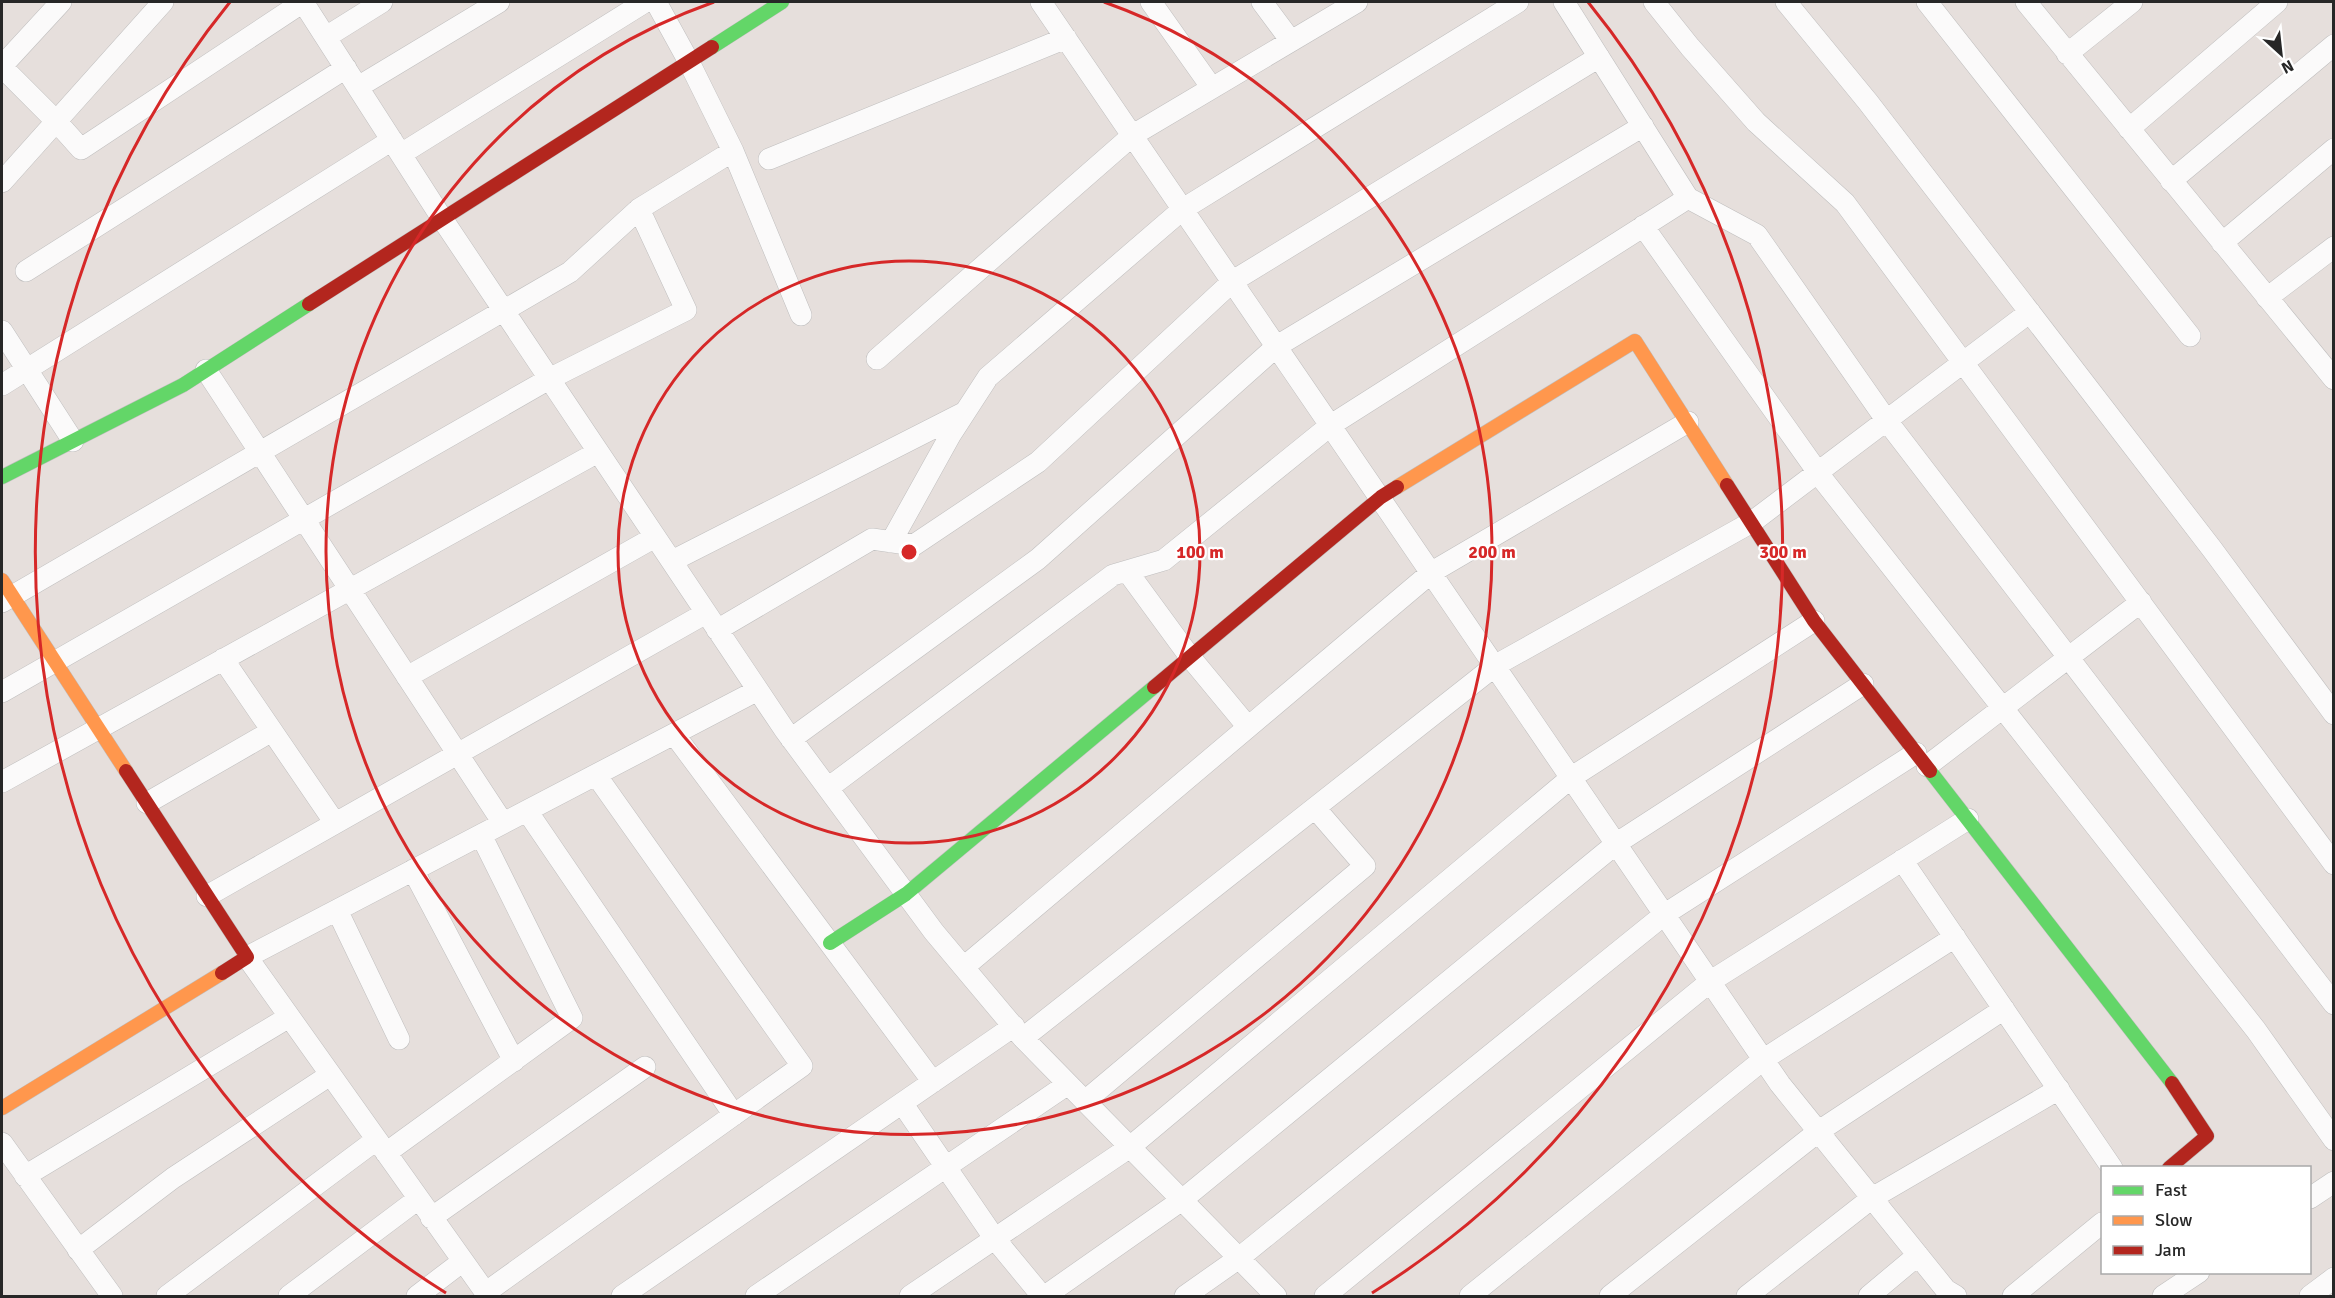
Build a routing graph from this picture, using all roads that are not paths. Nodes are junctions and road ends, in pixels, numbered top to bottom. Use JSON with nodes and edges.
{"nodes":[{"id":1,"x":61,"y":2,"type":"edge"},
{"id":2,"x":163,"y":2,"type":"edge"},
{"id":3,"x":303,"y":2,"type":"edge"},
{"id":4,"x":382,"y":2,"type":"edge"},
{"id":5,"x":499,"y":2,"type":"edge"},
{"id":6,"x":645,"y":2,"type":"edge"},
{"id":7,"x":656,"y":2,"type":"edge"},
{"id":8,"x":782,"y":2,"type":"edge"},
{"id":9,"x":1041,"y":2,"type":"edge"},
{"id":10,"x":1151,"y":2,"type":"edge"},
{"id":11,"x":1262,"y":2,"type":"edge"},
{"id":12,"x":1357,"y":2,"type":"edge"},
{"id":13,"x":1518,"y":2,"type":"edge"},
{"id":14,"x":1564,"y":2,"type":"edge"},
{"id":15,"x":1654,"y":2,"type":"edge"},
{"id":16,"x":1786,"y":2,"type":"edge"},
{"id":17,"x":1927,"y":2,"type":"edge"},
{"id":18,"x":2026,"y":2,"type":"edge"},
{"id":19,"x":2132,"y":2,"type":"edge"},
{"id":20,"x":2277,"y":2,"type":"edge"},
{"id":21,"x":326,"y":37,"type":"junction"},
{"id":22,"x":1066,"y":38,"type":"junction"},
{"id":23,"x":1291,"y":40,"type":"junction"},
{"id":24,"x":2334,"y":45,"type":"edge"},
{"id":25,"x":2067,"y":54,"type":"junction"},
{"id":26,"x":1599,"y":57,"type":"junction"},
{"id":27,"x":689,"y":62,"type":"junction"},
{"id":28,"x":2,"y":67,"type":"edge"},
{"id":29,"x":346,"y":68,"type":"junction"},
{"id":30,"x":358,"y":87,"type":"junction"},
{"id":31,"x":1212,"y":88,"type":"junction"},
{"id":32,"x":56,"y":121,"type":"junction"},
{"id":33,"x":1643,"y":126,"type":"junction"},
{"id":34,"x":2129,"y":129,"type":"junction"},
{"id":35,"x":1133,"y":135,"type":"junction"},
{"id":36,"x":396,"y":147,"type":"junction"},
{"id":37,"x":2334,"y":149,"type":"edge"},
{"id":38,"x":733,"y":151,"type":"junction"},
{"id":39,"x":769,"y":159,"type":"dead end"},
{"id":40,"x":2171,"y":181,"type":"junction"},
{"id":41,"x":2,"y":182,"type":"edge"},
{"id":42,"x":1688,"y":198,"type":"junction"},
{"id":43,"x":639,"y":209,"type":"junction"},
{"id":44,"x":1183,"y":209,"type":"junction"},
{"id":45,"x":443,"y":220,"type":"junction"},
{"id":46,"x":1643,"y":226,"type":"junction"},
{"id":47,"x":2222,"y":243,"type":"junction"},
{"id":48,"x":2334,"y":247,"type":"edge"},
{"id":49,"x":26,"y":271,"type":"dead end"},
{"id":50,"x":1233,"y":281,"type":"junction"},
{"id":51,"x":2267,"y":298,"type":"junction"},
{"id":52,"x":504,"y":311,"type":"junction"},
{"id":53,"x":2030,"y":312,"type":"junction"},
{"id":54,"x":801,"y":315,"type":"dead end"},
{"id":55,"x":2,"y":331,"type":"edge"},
{"id":56,"x":2190,"y":336,"type":"dead end"},
{"id":57,"x":1277,"y":346,"type":"junction"},
{"id":58,"x":878,"y":359,"type":"dead end"},
{"id":59,"x":1964,"y":362,"type":"junction"},
{"id":60,"x":27,"y":369,"type":"junction"},
{"id":61,"x":206,"y":370,"type":"junction"},
{"id":62,"x":549,"y":379,"type":"junction"},
{"id":63,"x":2334,"y":379,"type":"edge"},
{"id":64,"x":2,"y":385,"type":"edge"},
{"id":65,"x":965,"y":412,"type":"junction"},
{"id":66,"x":1887,"y":420,"type":"junction"},
{"id":67,"x":1688,"y":422,"type":"junction"},
{"id":68,"x":1331,"y":425,"type":"junction"},
{"id":69,"x":73,"y":441,"type":"junction"},
{"id":70,"x":260,"y":452,"type":"junction"},
{"id":71,"x":598,"y":452,"type":"junction"},
{"id":72,"x":1818,"y":473,"type":"junction"},
{"id":73,"x":2,"y":477,"type":"edge"},
{"id":74,"x":1381,"y":497,"type":"junction"},
{"id":75,"x":304,"y":519,"type":"junction"},
{"id":76,"x":1752,"y":522,"type":"junction"},
{"id":77,"x":655,"y":537,"type":"junction"},
{"id":78,"x":891,"y":542,"type":"junction"},
{"id":79,"x":672,"y":561,"type":"junction"},
{"id":80,"x":1127,"y":571,"type":"junction"},
{"id":81,"x":1432,"y":572,"type":"junction"},
{"id":82,"x":350,"y":589,"type":"junction"},
{"id":83,"x":5,"y":593,"type":"edge"},
{"id":84,"x":2140,"y":602,"type":"junction"},
{"id":85,"x":712,"y":621,"type":"junction"},
{"id":86,"x":1814,"y":621,"type":"junction"},
{"id":87,"x":1190,"y":657,"type":"junction"},
{"id":88,"x":2069,"y":657,"type":"junction"},
{"id":89,"x":223,"y":659,"type":"junction"},
{"id":90,"x":54,"y":662,"type":"junction"},
{"id":91,"x":1496,"y":665,"type":"junction"},
{"id":92,"x":407,"y":677,"type":"junction"},
{"id":93,"x":1863,"y":684,"type":"junction"},
{"id":94,"x":758,"y":690,"type":"junction"},
{"id":95,"x":2,"y":692,"type":"edge"},
{"id":96,"x":2002,"y":708,"type":"junction"},
{"id":97,"x":2334,"y":714,"type":"edge"},
{"id":98,"x":1248,"y":727,"type":"junction"},
{"id":99,"x":98,"y":728,"type":"junction"},
{"id":100,"x":272,"y":731,"type":"junction"},
{"id":101,"x":674,"y":734,"type":"junction"},
{"id":102,"x":791,"y":739,"type":"junction"},
{"id":103,"x":457,"y":753,"type":"junction"},
{"id":104,"x":1922,"y":759,"type":"junction"},
{"id":105,"x":596,"y":775,"type":"junction"},
{"id":106,"x":1572,"y":777,"type":"junction"},
{"id":107,"x":2,"y":782,"type":"edge"},
{"id":108,"x":828,"y":788,"type":"junction"},
{"id":109,"x":147,"y":803,"type":"junction"},
{"id":110,"x":1315,"y":808,"type":"junction"},
{"id":111,"x":527,"y":811,"type":"junction"},
{"id":112,"x":1968,"y":819,"type":"junction"},
{"id":113,"x":335,"y":823,"type":"junction"},
{"id":114,"x":503,"y":823,"type":"junction"},
{"id":115,"x":481,"y":835,"type":"junction"},
{"id":116,"x":1617,"y":843,"type":"junction"},
{"id":117,"x":1902,"y":860,"type":"junction"},
{"id":118,"x":2334,"y":864,"type":"edge"},
{"id":119,"x":413,"y":870,"type":"junction"},
{"id":120,"x":906,"y":894,"type":"junction"},
{"id":121,"x":207,"y":896,"type":"junction"},
{"id":122,"x":337,"y":910,"type":"junction"},
{"id":123,"x":1665,"y":914,"type":"junction"},
{"id":124,"x":1955,"y":937,"type":"junction"},
{"id":125,"x":830,"y":943,"type":"junction"},
{"id":126,"x":247,"y":957,"type":"junction"},
{"id":127,"x":964,"y":967,"type":"junction"},
{"id":128,"x":1711,"y":981,"type":"junction"},
{"id":129,"x":2334,"y":1004,"type":"edge"},
{"id":130,"x":2004,"y":1009,"type":"junction"},
{"id":131,"x":289,"y":1017,"type":"junction"},
{"id":132,"x":1018,"y":1032,"type":"junction"},
{"id":133,"x":399,"y":1040,"type":"dead end"},
{"id":134,"x":1764,"y":1059,"type":"junction"},
{"id":135,"x":514,"y":1061,"type":"junction"},
{"id":136,"x":645,"y":1067,"type":"dead end"},
{"id":137,"x":330,"y":1075,"type":"junction"},
{"id":138,"x":933,"y":1082,"type":"junction"},
{"id":139,"x":1068,"y":1084,"type":"junction"},
{"id":140,"x":2059,"y":1089,"type":"junction"},
{"id":141,"x":1085,"y":1101,"type":"junction"},
{"id":142,"x":902,"y":1103,"type":"junction"},
{"id":143,"x":2,"y":1108,"type":"edge"},
{"id":144,"x":734,"y":1115,"type":"junction"},
{"id":145,"x":1819,"y":1131,"type":"junction"},
{"id":146,"x":2334,"y":1140,"type":"edge"},
{"id":147,"x":2,"y":1143,"type":"edge"},
{"id":148,"x":381,"y":1147,"type":"junction"},
{"id":149,"x":1130,"y":1147,"type":"junction"},
{"id":150,"x":2111,"y":1166,"type":"edge"},
{"id":151,"x":2170,"y":1166,"type":"edge"},
{"id":152,"x":946,"y":1167,"type":"junction"},
{"id":153,"x":25,"y":1176,"type":"junction"},
{"id":154,"x":2334,"y":1182,"type":"edge"},
{"id":155,"x":2311,"y":1197,"type":"edge"},
{"id":156,"x":1872,"y":1198,"type":"junction"},
{"id":157,"x":418,"y":1199,"type":"junction"},
{"id":158,"x":1182,"y":1200,"type":"junction"},
{"id":159,"x":431,"y":1218,"type":"junction"},
{"id":160,"x":2101,"y":1224,"type":"edge"},
{"id":161,"x":995,"y":1239,"type":"junction"},
{"id":162,"x":78,"y":1250,"type":"junction"},
{"id":163,"x":1918,"y":1255,"type":"junction"},
{"id":164,"x":1239,"y":1258,"type":"junction"},
{"id":165,"x":462,"y":1261,"type":"junction"},
{"id":166,"x":2196,"y":1274,"type":"edge"},
{"id":167,"x":2334,"y":1278,"type":"edge"},
{"id":168,"x":487,"y":1295,"type":"edge"},
{"id":169,"x":112,"y":1296,"type":"edge"},
{"id":170,"x":167,"y":1296,"type":"edge"},
{"id":171,"x":289,"y":1296,"type":"edge"},
{"id":172,"x":417,"y":1296,"type":"edge"},
{"id":173,"x":622,"y":1296,"type":"edge"},
{"id":174,"x":756,"y":1296,"type":"edge"},
{"id":175,"x":910,"y":1296,"type":"edge"},
{"id":176,"x":1044,"y":1296,"type":"edge"},
{"id":177,"x":1185,"y":1296,"type":"edge"},
{"id":178,"x":1276,"y":1296,"type":"edge"},
{"id":179,"x":1325,"y":1296,"type":"edge"},
{"id":180,"x":1470,"y":1296,"type":"edge"},
{"id":181,"x":1610,"y":1296,"type":"edge"},
{"id":182,"x":1747,"y":1296,"type":"edge"},
{"id":183,"x":1869,"y":1296,"type":"edge"},
{"id":184,"x":1956,"y":1296,"type":"edge"},
{"id":185,"x":2013,"y":1296,"type":"edge"},
{"id":186,"x":2163,"y":1296,"type":"edge"},
{"id":187,"x":2310,"y":1296,"type":"edge"}],
"edges":[{"from":1,"to":28,"type":"street"},
{"from":2,"to":32,"type":"street"},
{"from":3,"to":21,"type":"street"},
{"from":3,"to":32,"type":"street"},
{"from":4,"to":21,"type":"street"},
{"from":5,"to":30,"type":"street"},
{"from":6,"to":36,"type":"street"},
{"from":7,"to":27,"type":"street"},
{"from":8,"to":27,"type":"street"},
{"from":9,"to":22,"type":"street"},
{"from":10,"to":31,"type":"street"},
{"from":11,"to":23,"type":"street"},
{"from":12,"to":23,"type":"street"},
{"from":13,"to":44,"type":"street"},
{"from":14,"to":26,"type":"street"},
{"from":15,"to":59,"type":"street"},
{"from":16,"to":53,"type":"street"},
{"from":17,"to":56,"type":"street"},
{"from":18,"to":25,"type":"street"},
{"from":19,"to":25,"type":"street"},
{"from":20,"to":34,"type":"street"},
{"from":21,"to":29,"type":"street"},
{"from":22,"to":35,"type":"street"},
{"from":22,"to":39,"type":"street"},
{"from":23,"to":31,"type":"street"},
{"from":24,"to":40,"type":"street"},
{"from":25,"to":34,"type":"street"},
{"from":26,"to":33,"type":"street"},
{"from":26,"to":50,"type":"street"},
{"from":27,"to":38,"type":"street"},
{"from":27,"to":45,"type":"street"},
{"from":28,"to":32,"type":"street"},
{"from":29,"to":30,"type":"street"},
{"from":29,"to":49,"type":"street"},
{"from":30,"to":36,"type":"street"},
{"from":31,"to":35,"type":"street"},
{"from":32,"to":41,"type":"street"},
{"from":33,"to":42,"type":"street"},
{"from":33,"to":57,"type":"street"},
{"from":34,"to":40,"type":"street"},
{"from":35,"to":44,"type":"street"},
{"from":35,"to":58,"type":"street"},
{"from":36,"to":45,"type":"street"},
{"from":36,"to":60,"type":"street"},
{"from":37,"to":47,"type":"street"},
{"from":38,"to":43,"type":"street"},
{"from":38,"to":54,"type":"street"},
{"from":40,"to":47,"type":"street"},
{"from":42,"to":46,"type":"street"},
{"from":42,"to":66,"type":"street"},
{"from":43,"to":52,"type":"street"},
{"from":43,"to":62,"type":"street"},
{"from":44,"to":50,"type":"street"},
{"from":44,"to":65,"type":"street"},
{"from":45,"to":52,"type":"street"},
{"from":45,"to":61,"type":"street"},
{"from":46,"to":68,"type":"street"},
{"from":46,"to":72,"type":"street"},
{"from":47,"to":51,"type":"street"},
{"from":48,"to":51,"type":"street"},
{"from":50,"to":57,"type":"street"},
{"from":50,"to":78,"type":"street"},
{"from":51,"to":63,"type":"street"},
{"from":52,"to":62,"type":"street"},
{"from":52,"to":70,"type":"street"},
{"from":53,"to":59,"type":"street"},
{"from":53,"to":97,"type":"street"},
{"from":55,"to":60,"type":"street"},
{"from":57,"to":68,"type":"street"},
{"from":57,"to":102,"type":"street"},
{"from":59,"to":66,"type":"street"},
{"from":59,"to":84,"type":"street"},
{"from":60,"to":64,"type":"street"},
{"from":60,"to":69,"type":"street"},
{"from":61,"to":69,"type":"street"},
{"from":61,"to":70,"type":"street"},
{"from":62,"to":71,"type":"street"},
{"from":62,"to":75,"type":"street"},
{"from":65,"to":78,"type":"street"},
{"from":65,"to":79,"type":"street"},
{"from":66,"to":72,"type":"street"},
{"from":66,"to":88,"type":"street"},
{"from":67,"to":74,"type":"street"},
{"from":67,"to":76,"type":"street"},
{"from":67,"to":81,"type":"street"},
{"from":68,"to":74,"type":"street"},
{"from":68,"to":80,"type":"street"},
{"from":69,"to":73,"type":"street"},
{"from":70,"to":75,"type":"street"},
{"from":70,"to":83,"type":"street"},
{"from":71,"to":77,"type":"street"},
{"from":71,"to":82,"type":"street"},
{"from":72,"to":76,"type":"street"},
{"from":72,"to":96,"type":"street"},
{"from":74,"to":81,"type":"street"},
{"from":74,"to":87,"type":"street"},
{"from":75,"to":82,"type":"street"},
{"from":75,"to":90,"type":"street"},
{"from":76,"to":86,"type":"street"},
{"from":76,"to":91,"type":"street"},
{"from":77,"to":79,"type":"street"},
{"from":77,"to":92,"type":"street"},
{"from":78,"to":85,"type":"street"},
{"from":79,"to":85,"type":"street"},
{"from":80,"to":87,"type":"street"},
{"from":80,"to":108,"type":"street"},
{"from":81,"to":91,"type":"street"},
{"from":81,"to":98,"type":"street"},
{"from":82,"to":89,"type":"street"},
{"from":82,"to":92,"type":"street"},
{"from":83,"to":90,"type":"street"},
{"from":84,"to":88,"type":"street"},
{"from":84,"to":118,"type":"street"},
{"from":85,"to":94,"type":"street"},
{"from":85,"to":103,"type":"street"},
{"from":86,"to":93,"type":"street"},
{"from":86,"to":106,"type":"street"},
{"from":87,"to":98,"type":"street"},
{"from":87,"to":120,"type":"street"},
{"from":88,"to":96,"type":"street"},
{"from":88,"to":129,"type":"street"},
{"from":89,"to":99,"type":"street"},
{"from":89,"to":100,"type":"street"},
{"from":90,"to":95,"type":"street"},
{"from":90,"to":99,"type":"street"},
{"from":91,"to":106,"type":"street"},
{"from":91,"to":110,"type":"street"},
{"from":92,"to":103,"type":"street"},
{"from":93,"to":104,"type":"street"},
{"from":93,"to":116,"type":"street"},
{"from":94,"to":101,"type":"street"},
{"from":94,"to":102,"type":"street"},
{"from":96,"to":104,"type":"street"},
{"from":96,"to":146,"type":"street"},
{"from":98,"to":127,"type":"street"},
{"from":99,"to":107,"type":"street"},
{"from":99,"to":109,"type":"street"},
{"from":100,"to":109,"type":"street"},
{"from":100,"to":113,"type":"street"},
{"from":101,"to":105,"type":"street"},
{"from":101,"to":125,"type":"street"},
{"from":102,"to":108,"type":"street"},
{"from":103,"to":113,"type":"street"},
{"from":103,"to":114,"type":"street"},
{"from":104,"to":112,"type":"street"},
{"from":104,"to":123,"type":"street"},
{"from":105,"to":111,"type":"street"},
{"from":105,"to":144,"type":"street"},
{"from":106,"to":116,"type":"street"},
{"from":106,"to":149,"type":"street"},
{"from":108,"to":120,"type":"street"},
{"from":109,"to":121,"type":"street"},
{"from":110,"to":132,"type":"street"},
{"from":110,"to":141,"type":"street"},
{"from":111,"to":114,"type":"street"},
{"from":111,"to":144,"type":"street"},
{"from":112,"to":117,"type":"street"},
{"from":112,"to":151,"type":"street"},
{"from":113,"to":121,"type":"street"},
{"from":114,"to":115,"type":"street"},
{"from":115,"to":119,"type":"street"},
{"from":115,"to":135,"type":"street"},
{"from":116,"to":123,"type":"street"},
{"from":116,"to":158,"type":"street"},
{"from":117,"to":124,"type":"street"},
{"from":117,"to":128,"type":"street"},
{"from":119,"to":122,"type":"street"},
{"from":119,"to":135,"type":"street"},
{"from":120,"to":125,"type":"street"},
{"from":120,"to":127,"type":"street"},
{"from":121,"to":126,"type":"street"},
{"from":122,"to":126,"type":"street"},
{"from":122,"to":133,"type":"street"},
{"from":123,"to":128,"type":"street"},
{"from":123,"to":164,"type":"street"},
{"from":124,"to":130,"type":"street"},
{"from":124,"to":134,"type":"street"},
{"from":125,"to":138,"type":"street"},
{"from":126,"to":131,"type":"street"},
{"from":126,"to":143,"type":"street"},
{"from":127,"to":132,"type":"street"},
{"from":128,"to":134,"type":"street"},
{"from":128,"to":179,"type":"street"},
{"from":130,"to":140,"type":"street"},
{"from":130,"to":145,"type":"street"},
{"from":131,"to":137,"type":"street"},
{"from":131,"to":153,"type":"street"},
{"from":132,"to":138,"type":"street"},
{"from":132,"to":139,"type":"street"},
{"from":134,"to":145,"type":"street"},
{"from":134,"to":180,"type":"street"},
{"from":135,"to":148,"type":"street"},
{"from":136,"to":159,"type":"street"},
{"from":137,"to":148,"type":"street"},
{"from":137,"to":162,"type":"street"},
{"from":138,"to":142,"type":"street"},
{"from":139,"to":141,"type":"street"},
{"from":139,"to":152,"type":"street"},
{"from":140,"to":150,"type":"street"},
{"from":140,"to":156,"type":"street"},
{"from":141,"to":149,"type":"street"},
{"from":142,"to":152,"type":"street"},
{"from":142,"to":173,"type":"street"},
{"from":144,"to":168,"type":"street"},
{"from":145,"to":156,"type":"street"},
{"from":145,"to":181,"type":"street"},
{"from":147,"to":153,"type":"street"},
{"from":148,"to":157,"type":"street"},
{"from":148,"to":170,"type":"street"},
{"from":149,"to":158,"type":"street"},
{"from":149,"to":161,"type":"street"},
{"from":152,"to":161,"type":"street"},
{"from":152,"to":174,"type":"street"},
{"from":153,"to":162,"type":"street"},
{"from":154,"to":155,"type":"street"},
{"from":156,"to":163,"type":"street"},
{"from":156,"to":182,"type":"street"},
{"from":157,"to":159,"type":"street"},
{"from":157,"to":171,"type":"street"},
{"from":158,"to":164,"type":"street"},
{"from":158,"to":176,"type":"street"},
{"from":159,"to":165,"type":"street"},
{"from":160,"to":185,"type":"street"},
{"from":161,"to":175,"type":"street"},
{"from":161,"to":176,"type":"street"},
{"from":162,"to":169,"type":"street"},
{"from":163,"to":183,"type":"street"},
{"from":163,"to":184,"type":"street"},
{"from":164,"to":177,"type":"street"},
{"from":164,"to":178,"type":"street"},
{"from":165,"to":168,"type":"street"},
{"from":165,"to":172,"type":"street"},
{"from":166,"to":186,"type":"street"},
{"from":167,"to":187,"type":"street"}]}
